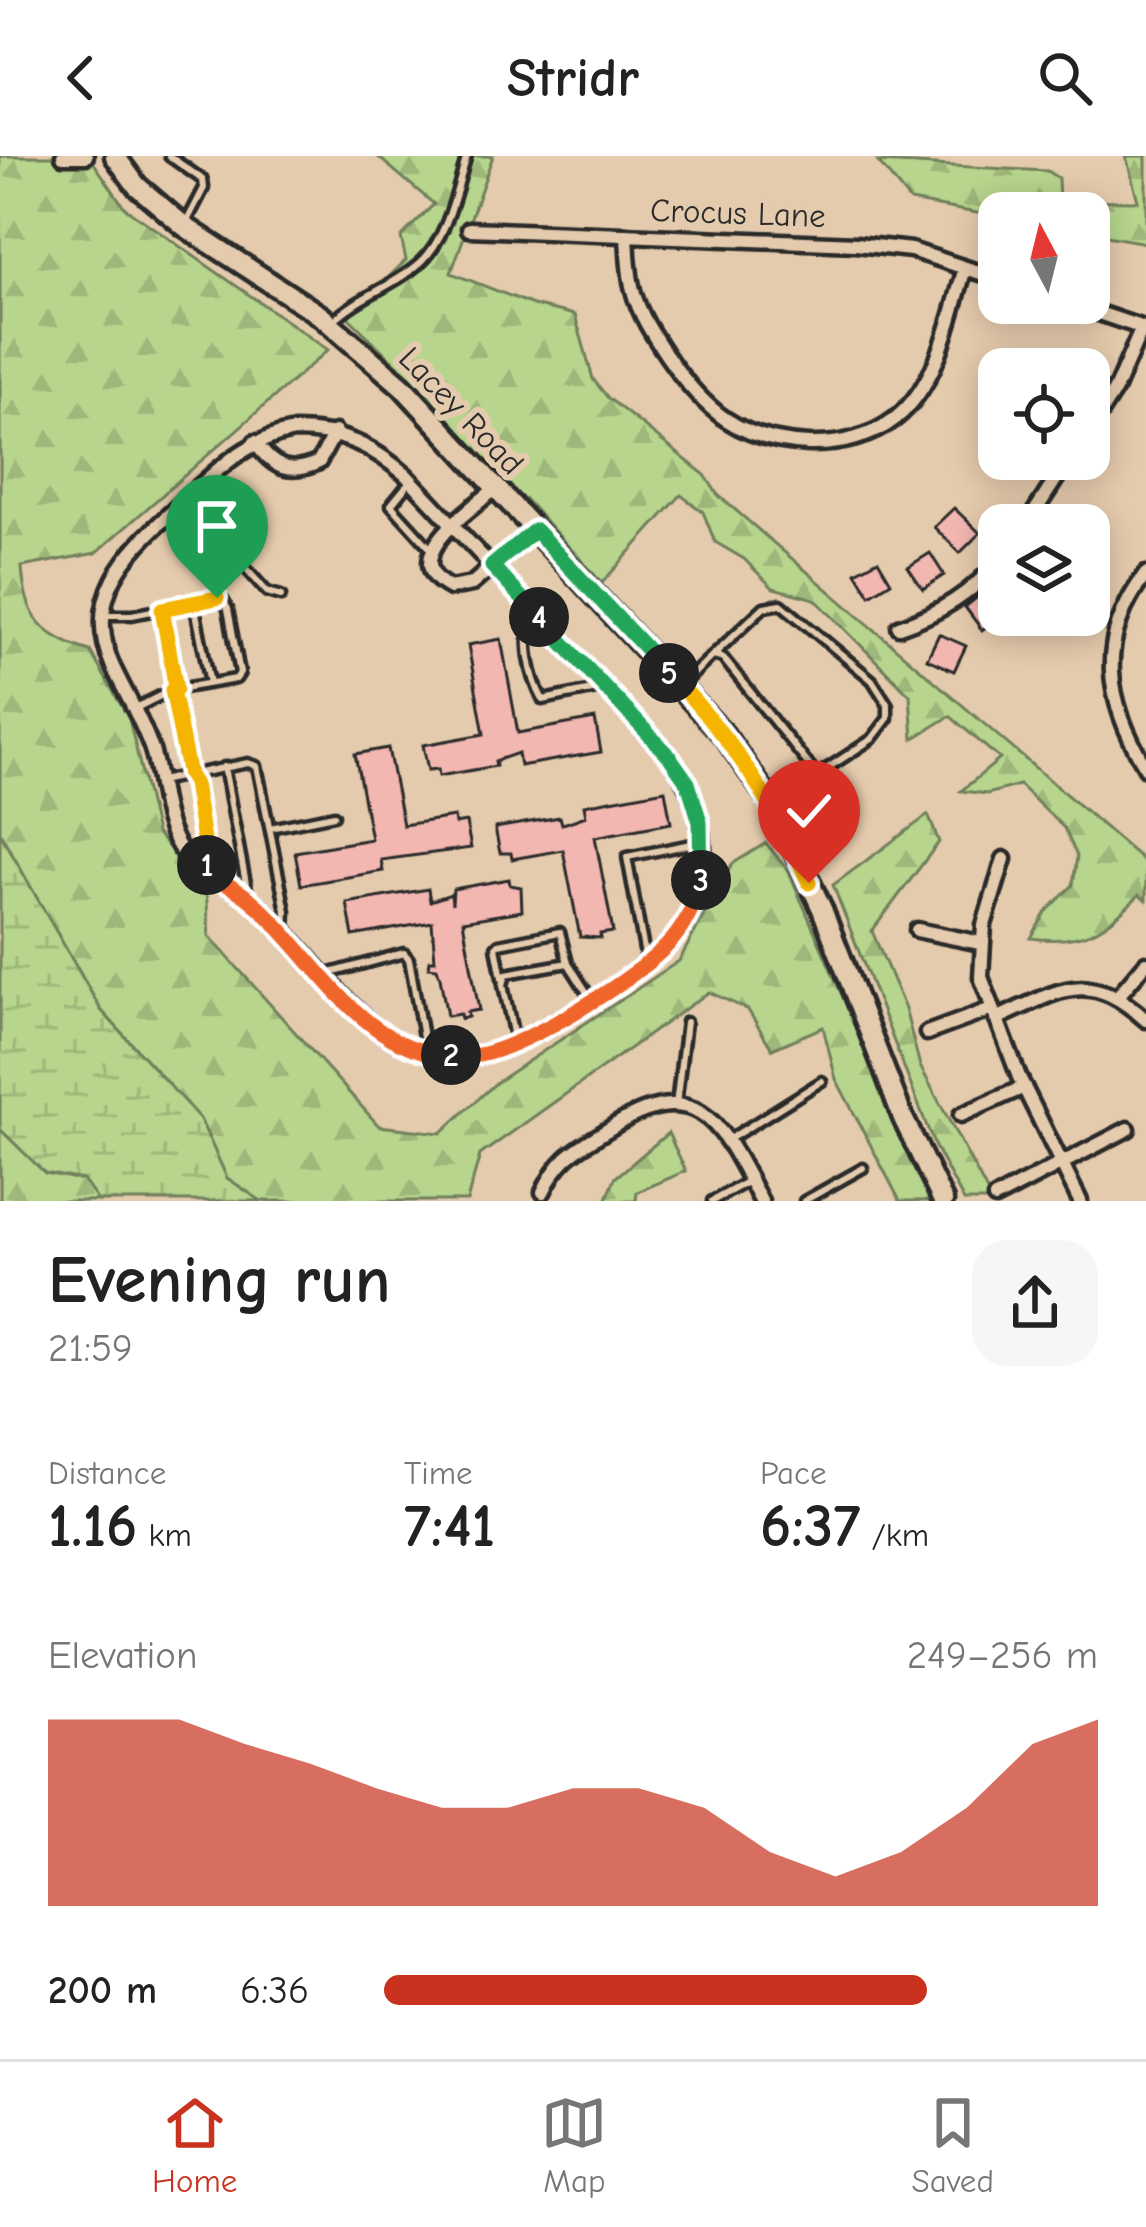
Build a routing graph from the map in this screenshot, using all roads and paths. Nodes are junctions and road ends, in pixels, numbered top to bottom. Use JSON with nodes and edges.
{"nodes":[{"id":1,"x":63,"y":156,"type":"edge"},
{"id":2,"x":86,"y":156,"type":"edge"},
{"id":3,"x":116,"y":156,"type":"edge"},
{"id":4,"x":169,"y":156,"type":"edge"},
{"id":5,"x":467,"y":156,"type":"edge"},
{"id":6,"x":184,"y":226,"type":"junction"},
{"id":7,"x":470,"y":229,"type":"dead end"},
{"id":8,"x":627,"y":235,"type":"junction"},
{"id":9,"x":965,"y":268,"type":"junction"},
{"id":10,"x":978,"y":272,"type":"edge"},
{"id":11,"x":1110,"y":317,"type":"edge"},
{"id":12,"x":330,"y":324,"type":"junction"},
{"id":13,"x":1144,"y":328,"type":"edge"},
{"id":14,"x":1110,"y":398,"type":"edge"},
{"id":15,"x":335,"y":433,"type":"junction"},
{"id":16,"x":255,"y":442,"type":"junction"},
{"id":17,"x":412,"y":481,"type":"junction"},
{"id":18,"x":496,"y":488,"type":"junction"},
{"id":19,"x":185,"y":500,"type":"junction"},
{"id":20,"x":454,"y":526,"type":"junction"},
{"id":21,"x":535,"y":530,"type":"junction"},
{"id":22,"x":432,"y":549,"type":"junction"},
{"id":23,"x":492,"y":566,"type":"junction"},
{"id":24,"x":1146,"y":574,"type":"edge"},
{"id":25,"x":978,"y":581,"type":"edge"},
{"id":26,"x":281,"y":596,"type":"dead end"},
{"id":27,"x":194,"y":603,"type":"junction"},
{"id":28,"x":162,"y":609,"type":"junction"},
{"id":29,"x":536,"y":613,"type":"junction"},
{"id":30,"x":104,"y":616,"type":"junction"},
{"id":31,"x":899,"y":628,"type":"dead end"},
{"id":32,"x":713,"y":655,"type":"junction"},
{"id":33,"x":210,"y":683,"type":"junction"},
{"id":34,"x":681,"y":686,"type":"junction"},
{"id":35,"x":604,"y":687,"type":"junction"},
{"id":36,"x":174,"y":689,"type":"junction"},
{"id":37,"x":136,"y":709,"type":"junction"},
{"id":38,"x":224,"y":767,"type":"junction"},
{"id":39,"x":1146,"y":768,"type":"edge"},
{"id":40,"x":189,"y":775,"type":"junction"},
{"id":41,"x":817,"y":776,"type":"junction"},
{"id":42,"x":160,"y":781,"type":"junction"},
{"id":43,"x":775,"y":808,"type":"junction"},
{"id":44,"x":334,"y":815,"type":"dead end"},
{"id":45,"x":270,"y":828,"type":"junction"},
{"id":46,"x":701,"y":842,"type":"junction"},
{"id":47,"x":1004,"y":860,"type":"dead end"},
{"id":48,"x":205,"y":872,"type":"junction"},
{"id":49,"x":248,"y":898,"type":"junction"},
{"id":50,"x":917,"y":930,"type":"dead end"},
{"id":51,"x":285,"y":934,"type":"junction"},
{"id":52,"x":980,"y":943,"type":"junction"},
{"id":53,"x":646,"y":962,"type":"junction"},
{"id":54,"x":568,"y":963,"type":"junction"},
{"id":55,"x":1146,"y":964,"type":"edge"},
{"id":56,"x":323,"y":975,"type":"junction"},
{"id":57,"x":502,"y":978,"type":"junction"},
{"id":58,"x":1118,"y":996,"type":"junction"},
{"id":59,"x":592,"y":999,"type":"junction"},
{"id":60,"x":994,"y":1014,"type":"junction"},
{"id":61,"x":1146,"y":1020,"type":"edge"},
{"id":62,"x":686,"y":1022,"type":"dead end"},
{"id":63,"x":927,"y":1033,"type":"dead end"},
{"id":64,"x":515,"y":1042,"type":"junction"},
{"id":65,"x":425,"y":1052,"type":"junction"},
{"id":66,"x":823,"y":1082,"type":"dead end"},
{"id":67,"x":1024,"y":1087,"type":"junction"},
{"id":68,"x":676,"y":1105,"type":"junction"},
{"id":69,"x":961,"y":1115,"type":"dead end"},
{"id":70,"x":1128,"y":1130,"type":"dead end"},
{"id":71,"x":728,"y":1140,"type":"junction"},
{"id":72,"x":1062,"y":1163,"type":"junction"},
{"id":73,"x":862,"y":1168,"type":"dead end"},
{"id":74,"x":751,"y":1181,"type":"junction"},
{"id":75,"x":543,"y":1192,"type":"dead end"},
{"id":76,"x":994,"y":1198,"type":"edge"},
{"id":77,"x":712,"y":1201,"type":"edge"},
{"id":78,"x":761,"y":1201,"type":"edge"},
{"id":79,"x":803,"y":1201,"type":"edge"},
{"id":80,"x":943,"y":1201,"type":"edge"},
{"id":81,"x":1080,"y":1201,"type":"edge"}],
"edges":[{"from":1,"to":2,"type":"street"},
{"from":3,"to":6,"type":"main road","name":"Lacey Road"},
{"from":4,"to":6,"type":"lane"},
{"from":5,"to":12,"type":"lane"},
{"from":6,"to":12,"type":"main road","name":"Lacey Road"},
{"from":7,"to":8,"type":"street","name":"Crocus Lane"},
{"from":8,"to":9,"type":"street","name":"Crocus Lane"},
{"from":8,"to":9,"type":"street"},
{"from":9,"to":10,"type":"street","name":"Crocus Lane"},
{"from":11,"to":13,"type":"street"},
{"from":12,"to":18,"type":"main road","name":"Lacey Road"},
{"from":13,"to":14,"type":"street"},
{"from":15,"to":16,"type":"street"},
{"from":15,"to":16,"type":"street"},
{"from":15,"to":17,"type":"street"},
{"from":16,"to":19,"type":"street"},
{"from":17,"to":20,"type":"street"},
{"from":17,"to":22,"type":"lane"},
{"from":18,"to":20,"type":"street"},
{"from":18,"to":21,"type":"main road","name":"Lacey Road"},
{"from":19,"to":26,"type":"lane"},
{"from":19,"to":30,"type":"street"},
{"from":20,"to":22,"type":"street"},
{"from":20,"to":23,"type":"street"},
{"from":21,"to":23,"type":"street"},
{"from":21,"to":34,"type":"main road","name":"Lacey Road"},
{"from":22,"to":23,"type":"street"},
{"from":23,"to":29,"type":"street"},
{"from":24,"to":39,"type":"street"},
{"from":25,"to":31,"type":"street"},
{"from":27,"to":28,"type":"lane"},
{"from":27,"to":33,"type":"lane"},
{"from":27,"to":33,"type":"lane"},
{"from":28,"to":30,"type":"lane"},
{"from":28,"to":36,"type":"lane"},
{"from":29,"to":35,"type":"street"},
{"from":29,"to":35,"type":"lane"},
{"from":30,"to":37,"type":"street"},
{"from":32,"to":34,"type":"lane"},
{"from":32,"to":41,"type":"lane"},
{"from":32,"to":41,"type":"lane"},
{"from":33,"to":36,"type":"lane"},
{"from":34,"to":43,"type":"main road","name":"Lacey Road"},
{"from":35,"to":46,"type":"street"},
{"from":36,"to":37,"type":"lane"},
{"from":36,"to":40,"type":"lane"},
{"from":37,"to":42,"type":"street"},
{"from":38,"to":40,"type":"lane"},
{"from":38,"to":45,"type":"lane"},
{"from":38,"to":49,"type":"lane"},
{"from":40,"to":42,"type":"lane"},
{"from":40,"to":48,"type":"lane"},
{"from":41,"to":43,"type":"lane"},
{"from":42,"to":48,"type":"street"},
{"from":43,"to":80,"type":"main road","name":"Lacey Road"},
{"from":44,"to":45,"type":"lane"},
{"from":45,"to":51,"type":"lane"},
{"from":46,"to":53,"type":"street"},
{"from":46,"to":53,"type":"lane"},
{"from":47,"to":52,"type":"street"},
{"from":48,"to":49,"type":"street"},
{"from":49,"to":51,"type":"street"},
{"from":50,"to":52,"type":"street"},
{"from":51,"to":56,"type":"street"},
{"from":52,"to":60,"type":"street"},
{"from":53,"to":59,"type":"street"},
{"from":54,"to":57,"type":"lane"},
{"from":54,"to":57,"type":"lane"},
{"from":54,"to":59,"type":"lane"},
{"from":55,"to":58,"type":"street"},
{"from":56,"to":65,"type":"street"},
{"from":56,"to":65,"type":"lane"},
{"from":57,"to":64,"type":"lane"},
{"from":58,"to":60,"type":"street"},
{"from":58,"to":61,"type":"street"},
{"from":59,"to":64,"type":"street"},
{"from":60,"to":63,"type":"street"},
{"from":60,"to":67,"type":"street"},
{"from":62,"to":68,"type":"lane"},
{"from":64,"to":65,"type":"street"},
{"from":66,"to":71,"type":"lane"},
{"from":67,"to":69,"type":"street"},
{"from":67,"to":72,"type":"street"},
{"from":68,"to":71,"type":"street"},
{"from":68,"to":75,"type":"street"},
{"from":70,"to":72,"type":"street"},
{"from":71,"to":74,"type":"street"},
{"from":72,"to":76,"type":"street"},
{"from":72,"to":81,"type":"street"},
{"from":73,"to":79,"type":"lane"},
{"from":74,"to":77,"type":"lane"},
{"from":74,"to":78,"type":"street"}]}
